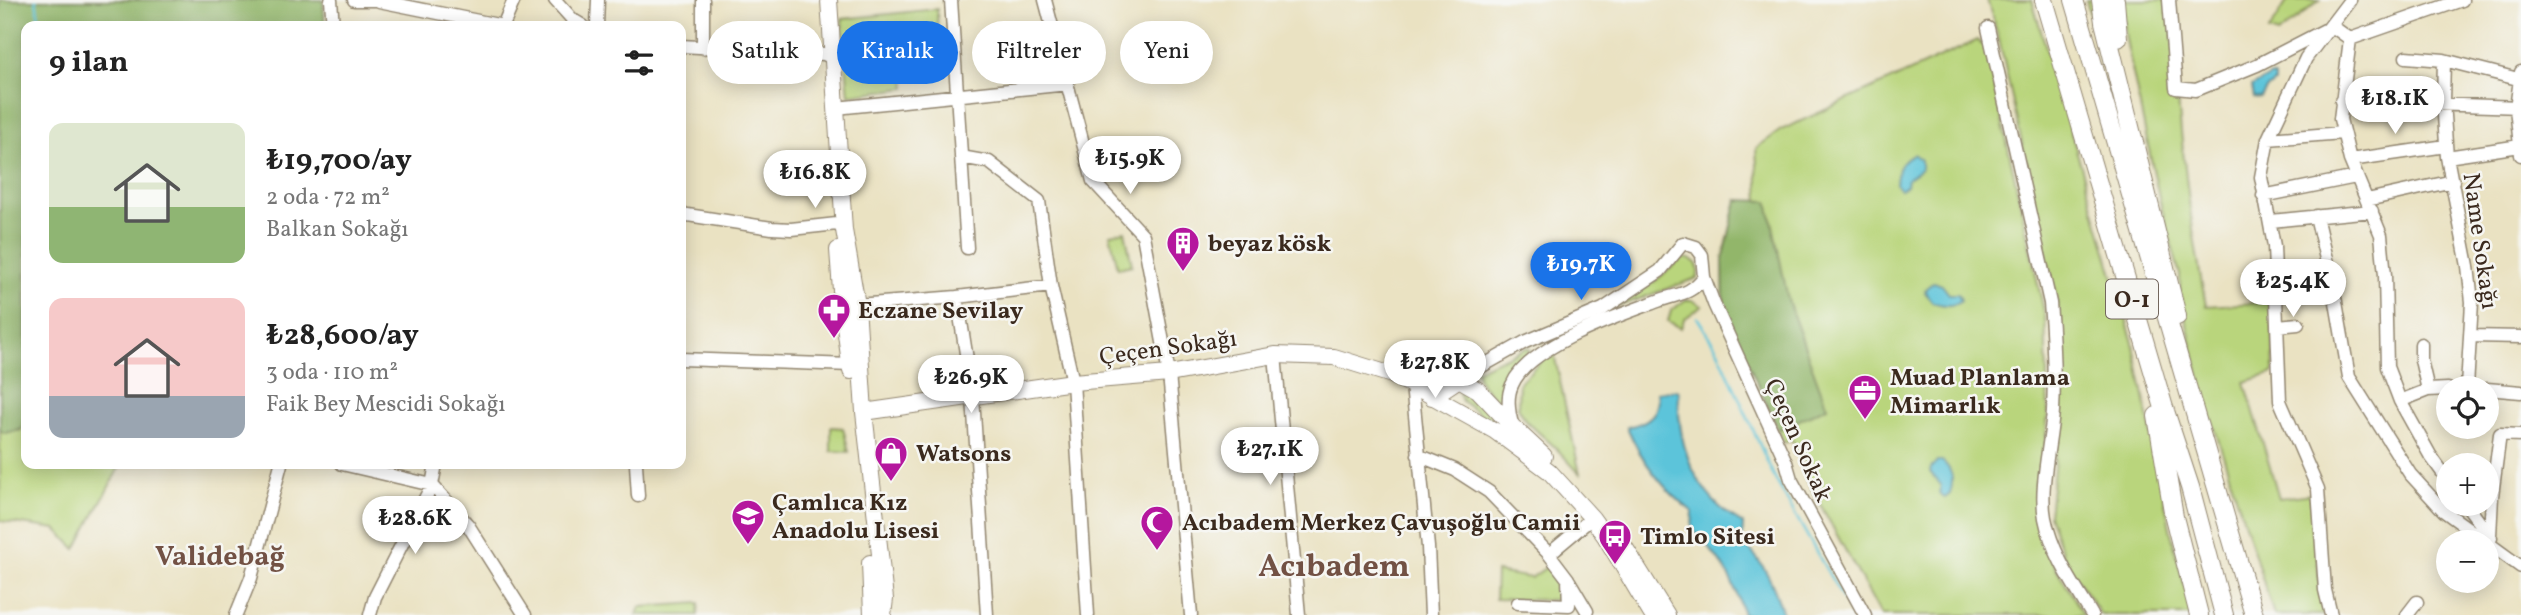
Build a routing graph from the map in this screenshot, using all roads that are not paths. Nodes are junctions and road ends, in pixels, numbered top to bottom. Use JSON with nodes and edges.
{"nodes":[{"id":1,"x":331,"y":0,"type":"edge"},
{"id":2,"x":354,"y":0,"type":"edge"},
{"id":3,"x":381,"y":0,"type":"edge"},
{"id":4,"x":514,"y":0,"type":"edge"},
{"id":5,"x":555,"y":0,"type":"edge"},
{"id":6,"x":598,"y":0,"type":"edge"},
{"id":7,"x":702,"y":0,"type":"edge"},
{"id":8,"x":819,"y":0,"type":"edge"},
{"id":9,"x":829,"y":0,"type":"edge"},
{"id":10,"x":951,"y":0,"type":"edge"},
{"id":11,"x":1045,"y":0,"type":"edge"},
{"id":12,"x":2044,"y":0,"type":"edge"},
{"id":13,"x":2074,"y":0,"type":"edge"},
{"id":14,"x":2101,"y":0,"type":"edge"},
{"id":15,"x":2115,"y":0,"type":"edge"},
{"id":16,"x":2169,"y":0,"type":"edge"},
{"id":17,"x":2350,"y":0,"type":"edge"},
{"id":18,"x":2462,"y":0,"type":"edge"},
{"id":19,"x":333,"y":21,"type":"edge"},
{"id":20,"x":480,"y":21,"type":"edge"},
{"id":21,"x":505,"y":21,"type":"edge"},
{"id":22,"x":575,"y":21,"type":"edge"},
{"id":23,"x":597,"y":21,"type":"edge"},
{"id":24,"x":1051,"y":21,"type":"edge"},
{"id":25,"x":2332,"y":26,"type":"junction"},
{"id":26,"x":1988,"y":28,"type":"dead end"},
{"id":27,"x":2350,"y":38,"type":"junction"},
{"id":28,"x":686,"y":46,"type":"edge"},
{"id":29,"x":703,"y":48,"type":"junction"},
{"id":30,"x":828,"y":56,"type":"junction"},
{"id":31,"x":2406,"y":57,"type":"dead end"},
{"id":32,"x":2444,"y":60,"type":"junction"},
{"id":33,"x":2520,"y":75,"type":"edge"},
{"id":34,"x":1058,"y":84,"type":"edge"},
{"id":35,"x":1068,"y":84,"type":"edge"},
{"id":36,"x":957,"y":94,"type":"junction"},
{"id":37,"x":2342,"y":101,"type":"junction"},
{"id":38,"x":2443,"y":102,"type":"junction"},
{"id":39,"x":2519,"y":107,"type":"edge"},
{"id":40,"x":836,"y":108,"type":"junction"},
{"id":41,"x":2342,"y":133,"type":"junction"},
{"id":42,"x":2268,"y":139,"type":"junction"},
{"id":43,"x":2134,"y":141,"type":"junction"},
{"id":44,"x":2446,"y":151,"type":"junction"},
{"id":45,"x":2521,"y":151,"type":"edge"},
{"id":46,"x":961,"y":157,"type":"junction"},
{"id":47,"x":2350,"y":160,"type":"junction"},
{"id":48,"x":2356,"y":177,"type":"junction"},
{"id":49,"x":2452,"y":181,"type":"junction"},
{"id":50,"x":2263,"y":196,"type":"junction"},
{"id":51,"x":2369,"y":206,"type":"junction"},
{"id":52,"x":686,"y":214,"type":"edge"},
{"id":53,"x":2316,"y":216,"type":"junction"},
{"id":54,"x":2270,"y":221,"type":"junction"},
{"id":55,"x":840,"y":227,"type":"junction"},
{"id":56,"x":967,"y":248,"type":"dead end"},
{"id":57,"x":1704,"y":277,"type":"junction"},
{"id":58,"x":1051,"y":286,"type":"junction"},
{"id":59,"x":957,"y":297,"type":"junction"},
{"id":60,"x":857,"y":305,"type":"junction"},
{"id":61,"x":2298,"y":324,"type":"dead end"},
{"id":62,"x":2277,"y":326,"type":"junction"},
{"id":63,"x":2470,"y":336,"type":"junction"},
{"id":64,"x":2521,"y":337,"type":"edge"},
{"id":65,"x":2145,"y":344,"type":"junction"},
{"id":66,"x":2421,"y":344,"type":"dead end"},
{"id":67,"x":1275,"y":355,"type":"junction"},
{"id":68,"x":686,"y":359,"type":"edge"},
{"id":69,"x":850,"y":365,"type":"junction"},
{"id":70,"x":1170,"y":374,"type":"junction"},
{"id":71,"x":2472,"y":376,"type":"edge"},
{"id":72,"x":1458,"y":379,"type":"junction"},
{"id":73,"x":1073,"y":382,"type":"junction"},
{"id":74,"x":1412,"y":385,"type":"junction"},
{"id":75,"x":2428,"y":390,"type":"junction"},
{"id":76,"x":2436,"y":390,"type":"edge"},
{"id":77,"x":2499,"y":390,"type":"edge"},
{"id":78,"x":2188,"y":391,"type":"junction"},
{"id":79,"x":2521,"y":392,"type":"edge"},
{"id":80,"x":973,"y":397,"type":"junction"},
{"id":81,"x":1432,"y":397,"type":"junction"},
{"id":82,"x":2400,"y":401,"type":"junction"},
{"id":83,"x":864,"y":412,"type":"junction"},
{"id":84,"x":1468,"y":415,"type":"junction"},
{"id":85,"x":1513,"y":427,"type":"junction"},
{"id":86,"x":2521,"y":435,"type":"edge"},
{"id":87,"x":1418,"y":455,"type":"junction"},
{"id":88,"x":2436,"y":463,"type":"edge"},
{"id":89,"x":280,"y":469,"type":"edge"},
{"id":90,"x":387,"y":469,"type":"edge"},
{"id":91,"x":435,"y":469,"type":"edge"},
{"id":92,"x":636,"y":469,"type":"edge"},
{"id":93,"x":432,"y":485,"type":"junction"},
{"id":94,"x":638,"y":496,"type":"dead end"},
{"id":95,"x":1592,"y":518,"type":"junction"},
{"id":96,"x":2490,"y":530,"type":"edge"},
{"id":97,"x":2499,"y":546,"type":"edge"},
{"id":98,"x":1549,"y":554,"type":"junction"},
{"id":99,"x":2515,"y":563,"type":"edge"},
{"id":100,"x":1568,"y":579,"type":"junction"},
{"id":101,"x":2244,"y":579,"type":"junction"},
{"id":102,"x":2417,"y":602,"type":"dead end"},
{"id":103,"x":1518,"y":603,"type":"dead end"},
{"id":104,"x":2223,"y":609,"type":"edge"},
{"id":105,"x":1587,"y":611,"type":"dead end"},
{"id":106,"x":236,"y":615,"type":"edge"},
{"id":107,"x":369,"y":615,"type":"edge"},
{"id":108,"x":525,"y":615,"type":"edge"},
{"id":109,"x":872,"y":615,"type":"edge"},
{"id":110,"x":883,"y":615,"type":"edge"},
{"id":111,"x":988,"y":615,"type":"edge"},
{"id":112,"x":1088,"y":615,"type":"edge"},
{"id":113,"x":1191,"y":615,"type":"edge"},
{"id":114,"x":1299,"y":615,"type":"edge"},
{"id":115,"x":1431,"y":615,"type":"edge"},
{"id":116,"x":1652,"y":615,"type":"edge"},
{"id":117,"x":1667,"y":615,"type":"edge"},
{"id":118,"x":1865,"y":615,"type":"edge"},
{"id":119,"x":2092,"y":615,"type":"edge"},
{"id":120,"x":2199,"y":615,"type":"edge"},
{"id":121,"x":2254,"y":615,"type":"edge"},
{"id":122,"x":2261,"y":615,"type":"edge"},
{"id":123,"x":2331,"y":615,"type":"edge"},
{"id":124,"x":2407,"y":615,"type":"edge"}],
"edges":[{"from":1,"to":19,"type":"street"},
{"from":2,"to":3,"type":"street"},
{"from":3,"to":20,"type":"street"},
{"from":4,"to":21,"type":"street"},
{"from":5,"to":22,"type":"street"},
{"from":6,"to":23,"type":"street"},
{"from":7,"to":29,"type":"street"},
{"from":8,"to":30,"type":"main road"},
{"from":9,"to":30,"type":"main road"},
{"from":10,"to":36,"type":"street"},
{"from":11,"to":24,"type":"street"},
{"from":12,"to":65,"type":"highway","number":"O-1"},
{"from":13,"to":78,"type":"highway","number":"O-1"},
{"from":14,"to":43,"type":"highway"},
{"from":15,"to":43,"type":"highway"},
{"from":16,"to":25,"type":"street"},
{"from":17,"to":25,"type":"street"},
{"from":18,"to":27,"type":"street"},
{"from":25,"to":27,"type":"street"},
{"from":25,"to":42,"type":"street"},
{"from":26,"to":119,"type":"street"},
{"from":27,"to":37,"type":"street"},
{"from":28,"to":29,"type":"street"},
{"from":29,"to":30,"type":"street"},
{"from":30,"to":40,"type":"main road"},
{"from":30,"to":55,"type":"main road"},
{"from":31,"to":32,"type":"street"},
{"from":32,"to":33,"type":"street"},
{"from":32,"to":38,"type":"street","name":"Name Sokağı"},
{"from":33,"to":39,"type":"street"},
{"from":34,"to":36,"type":"street"},
{"from":35,"to":70,"type":"street"},
{"from":36,"to":40,"type":"street"},
{"from":36,"to":46,"type":"street"},
{"from":37,"to":38,"type":"street"},
{"from":37,"to":41,"type":"street"},
{"from":38,"to":39,"type":"street"},
{"from":38,"to":44,"type":"street","name":"Name Sokağı"},
{"from":39,"to":45,"type":"street"},
{"from":40,"to":55,"type":"main road"},
{"from":41,"to":42,"type":"street"},
{"from":41,"to":47,"type":"street"},
{"from":42,"to":50,"type":"street"},
{"from":43,"to":78,"type":"highway"},
{"from":44,"to":45,"type":"street"},
{"from":44,"to":47,"type":"street"},
{"from":44,"to":49,"type":"street","name":"Name Sokağı"},
{"from":46,"to":56,"type":"street"},
{"from":46,"to":58,"type":"street"},
{"from":47,"to":48,"type":"street"},
{"from":48,"to":50,"type":"street"},
{"from":48,"to":51,"type":"street"},
{"from":49,"to":51,"type":"street"},
{"from":49,"to":63,"type":"street","name":"Name Sokağı"},
{"from":50,"to":54,"type":"street"},
{"from":51,"to":53,"type":"street"},
{"from":51,"to":82,"type":"street"},
{"from":52,"to":55,"type":"street"},
{"from":53,"to":54,"type":"street"},
{"from":53,"to":99,"type":"street"},
{"from":54,"to":62,"type":"street"},
{"from":55,"to":60,"type":"main road"},
{"from":55,"to":69,"type":"main road"},
{"from":57,"to":72,"type":"street","name":"Çeçen Sokak"},
{"from":57,"to":85,"type":"street"},
{"from":57,"to":118,"type":"street","name":"Çeçen Sokak"},
{"from":58,"to":59,"type":"street"},
{"from":58,"to":73,"type":"street"},
{"from":59,"to":60,"type":"street"},
{"from":59,"to":80,"type":"street"},
{"from":60,"to":83,"type":"main road"},
{"from":61,"to":62,"type":"street"},
{"from":62,"to":123,"type":"street"},
{"from":63,"to":64,"type":"street"},
{"from":63,"to":71,"type":"street","name":"Name Sokağı"},
{"from":65,"to":104,"type":"highway","number":"O-1"},
{"from":65,"to":120,"type":"highway"},
{"from":66,"to":75,"type":"street"},
{"from":67,"to":70,"type":"main road","name":"Çeçen Sokağı"},
{"from":67,"to":74,"type":"main road","name":"Çeçen Sokağı"},
{"from":67,"to":114,"type":"street"},
{"from":68,"to":69,"type":"street"},
{"from":69,"to":109,"type":"main road"},
{"from":70,"to":73,"type":"main road","name":"Çeçen Sokağı"},
{"from":70,"to":113,"type":"street"},
{"from":72,"to":81,"type":"main road"},
{"from":72,"to":84,"type":"main road"},
{"from":72,"to":85,"type":"main road"},
{"from":73,"to":80,"type":"main road","name":"Çeçen Sokağı"},
{"from":73,"to":112,"type":"street"},
{"from":74,"to":81,"type":"main road","name":"Çeçen Sokağı"},
{"from":74,"to":87,"type":"street"},
{"from":75,"to":76,"type":"street"},
{"from":75,"to":82,"type":"street"},
{"from":77,"to":79,"type":"street"},
{"from":78,"to":101,"type":"highway","number":"O-1"},
{"from":80,"to":83,"type":"main road","name":"Çeçen Sokağı"},
{"from":80,"to":111,"type":"street"},
{"from":81,"to":84,"type":"main road","name":"Çeçen Sokağı"},
{"from":82,"to":88,"type":"street"},
{"from":83,"to":110,"type":"main road"},
{"from":84,"to":95,"type":"main road","name":"Çeçen Sokağı"},
{"from":85,"to":117,"type":"main road"},
{"from":86,"to":96,"type":"street"},
{"from":87,"to":98,"type":"street"},
{"from":87,"to":115,"type":"street"},
{"from":89,"to":106,"type":"street"},
{"from":90,"to":93,"type":"street"},
{"from":91,"to":93,"type":"street"},
{"from":92,"to":94,"type":"street"},
{"from":93,"to":107,"type":"street"},
{"from":93,"to":108,"type":"street"},
{"from":95,"to":98,"type":"street"},
{"from":95,"to":116,"type":"main road","name":"Çeçen Sokağı"},
{"from":97,"to":99,"type":"street"},
{"from":98,"to":100,"type":"street"},
{"from":100,"to":103,"type":"street"},
{"from":100,"to":105,"type":"street"},
{"from":101,"to":121,"type":"highway","number":"O-1"},
{"from":101,"to":122,"type":"highway"},
{"from":102,"to":124,"type":"street"}]}
